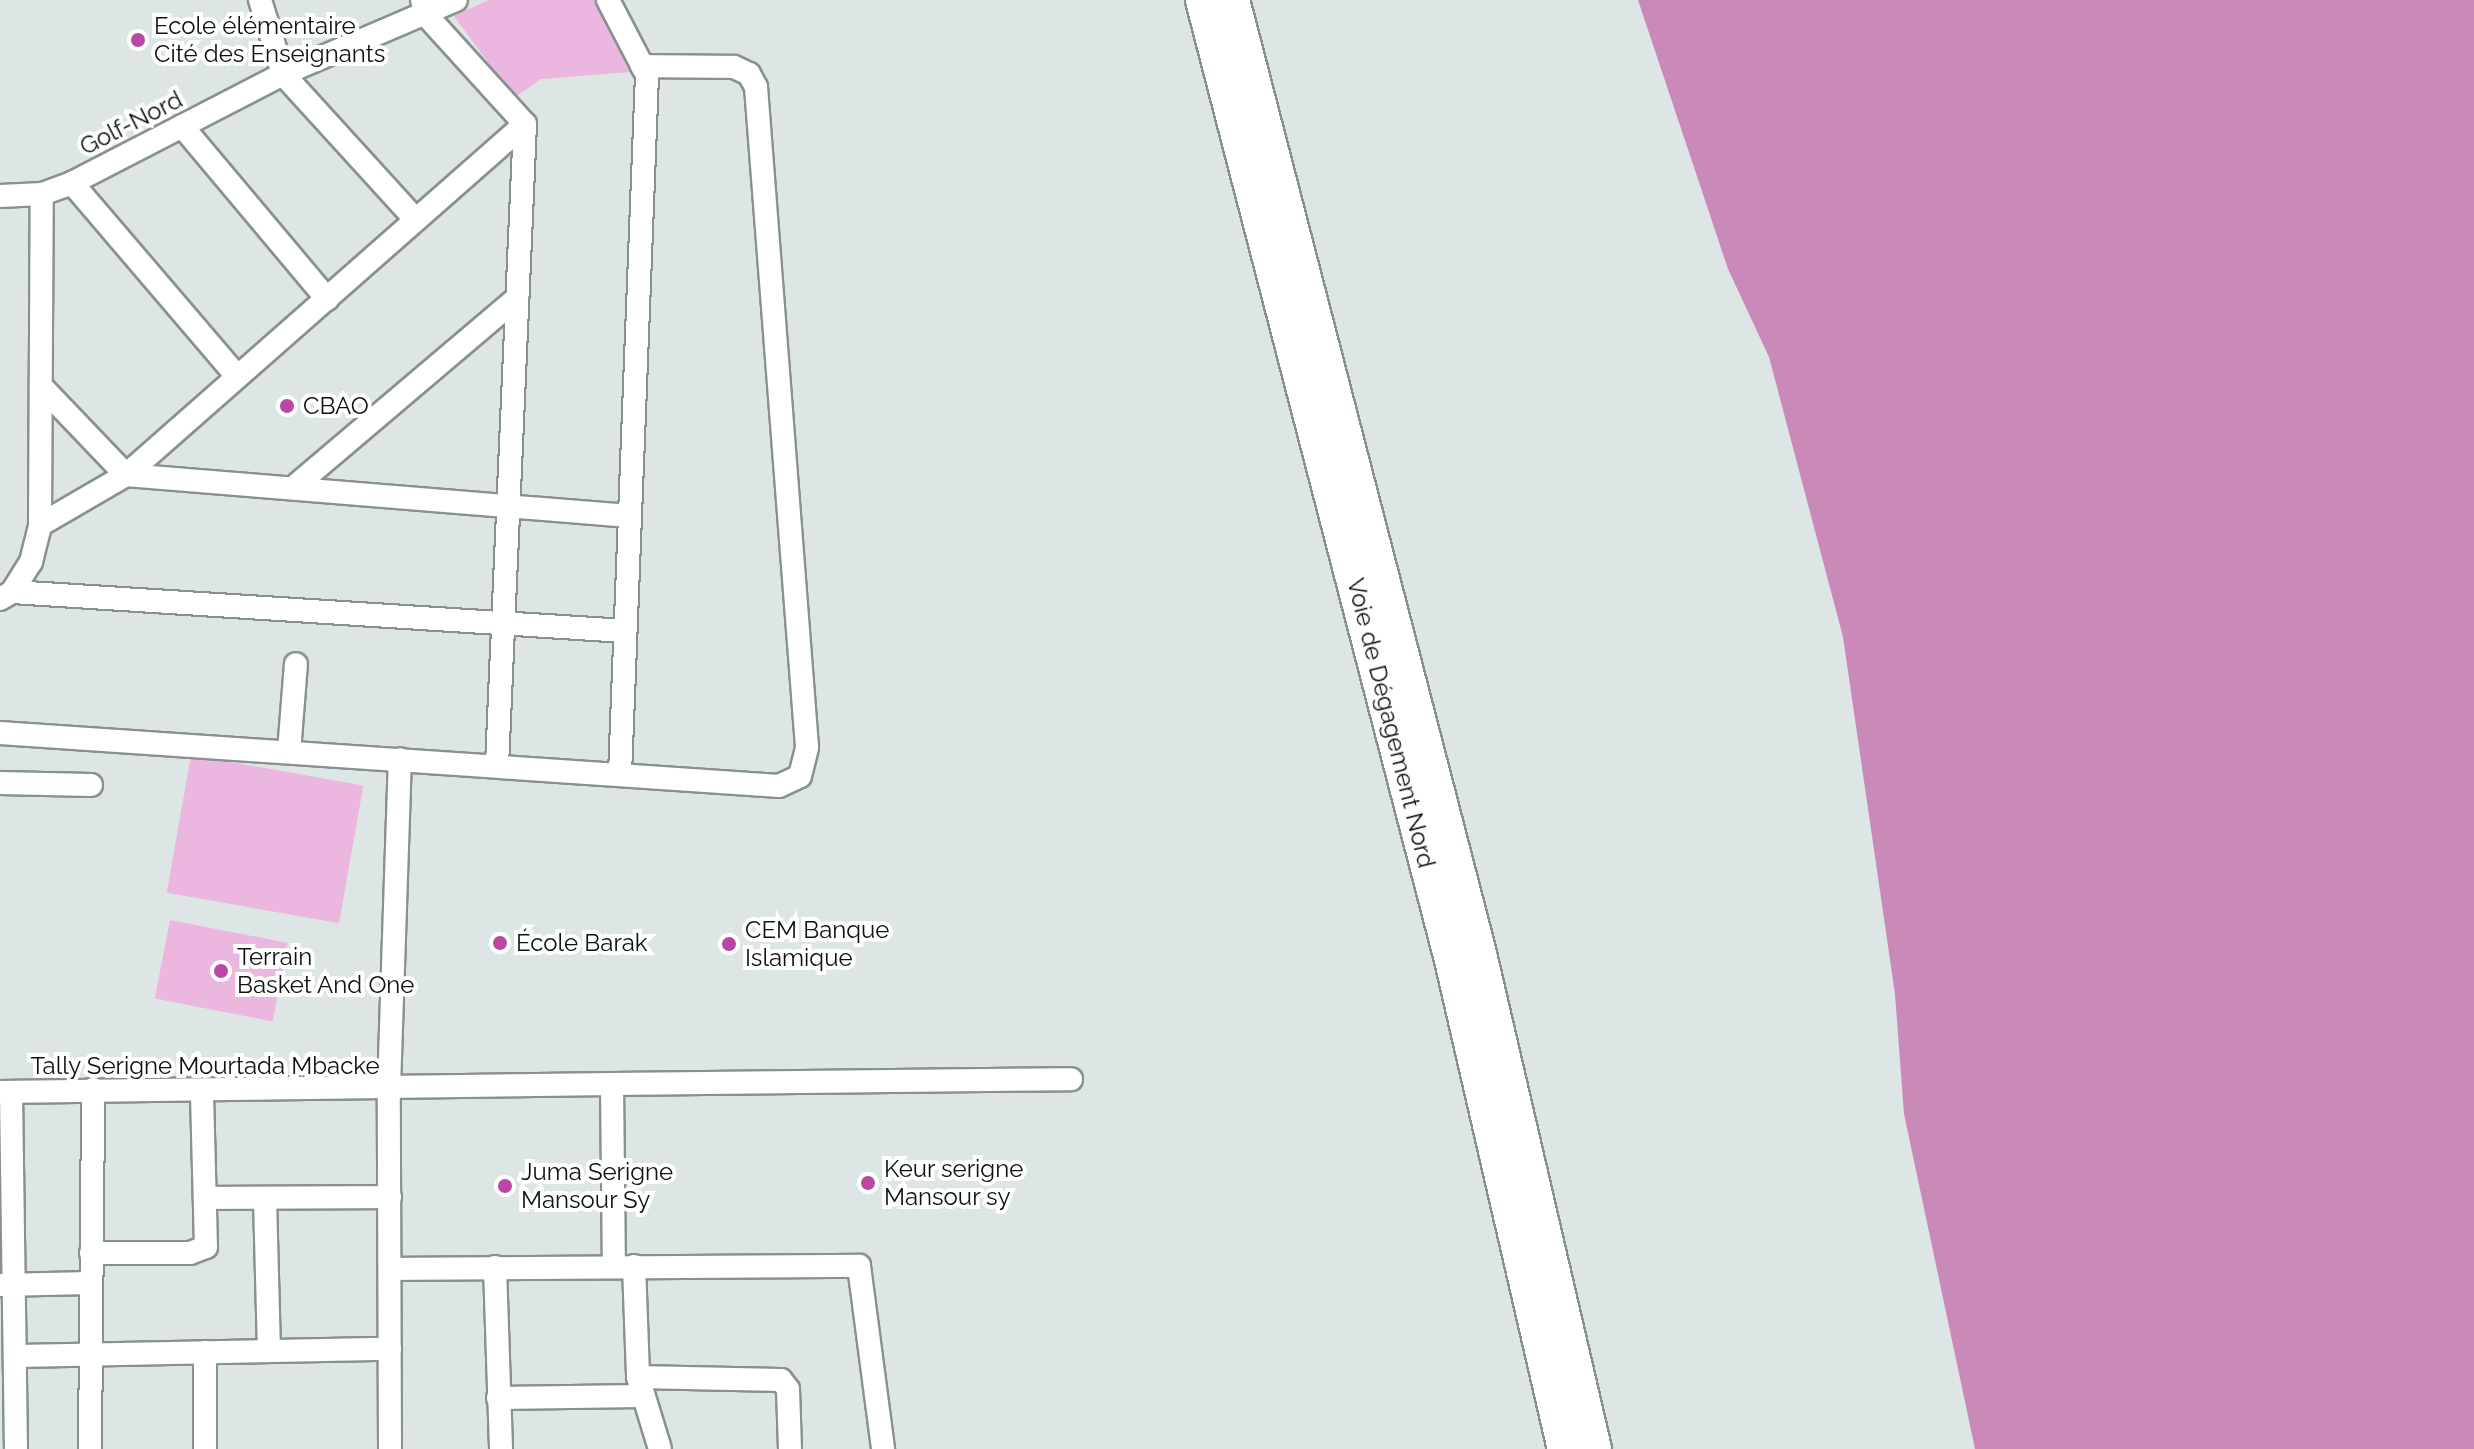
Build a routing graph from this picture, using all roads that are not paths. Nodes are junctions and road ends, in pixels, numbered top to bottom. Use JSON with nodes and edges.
{"nodes":[{"id":1,"x":260,"y":0,"type":"edge"},
{"id":2,"x":456,"y":0,"type":"edge"},
{"id":3,"x":608,"y":0,"type":"edge"},
{"id":4,"x":1203,"y":0,"type":"edge"},
{"id":5,"x":1232,"y":0,"type":"edge"},
{"id":6,"x":424,"y":7,"type":"edge"},
{"id":7,"x":642,"y":66,"type":"junction"},
{"id":8,"x":283,"y":74,"type":"junction"},
{"id":9,"x":525,"y":124,"type":"junction"},
{"id":10,"x":182,"y":126,"type":"junction"},
{"id":11,"x":72,"y":183,"type":"junction"},
{"id":12,"x":42,"y":194,"type":"junction"},
{"id":13,"x":0,"y":196,"type":"edge"},
{"id":14,"x":415,"y":219,"type":"junction"},
{"id":15,"x":517,"y":298,"type":"junction"},
{"id":16,"x":327,"y":299,"type":"junction"},
{"id":17,"x":237,"y":376,"type":"junction"},
{"id":18,"x":41,"y":386,"type":"junction"},
{"id":19,"x":126,"y":475,"type":"junction"},
{"id":20,"x":293,"y":488,"type":"junction"},
{"id":21,"x":508,"y":505,"type":"junction"},
{"id":22,"x":629,"y":516,"type":"junction"},
{"id":23,"x":40,"y":525,"type":"junction"},
{"id":24,"x":6,"y":596,"type":"edge"},
{"id":25,"x":503,"y":621,"type":"junction"},
{"id":26,"x":625,"y":631,"type":"junction"},
{"id":27,"x":296,"y":664,"type":"dead end"},
{"id":28,"x":0,"y":733,"type":"edge"},
{"id":29,"x":289,"y":752,"type":"junction"},
{"id":30,"x":400,"y":759,"type":"junction"},
{"id":31,"x":497,"y":766,"type":"junction"},
{"id":32,"x":620,"y":774,"type":"junction"},
{"id":33,"x":0,"y":783,"type":"edge"},
{"id":34,"x":91,"y":785,"type":"dead end"},
{"id":35,"x":1071,"y":1079,"type":"dead end"},
{"id":36,"x":612,"y":1084,"type":"junction"},
{"id":37,"x":389,"y":1088,"type":"junction"},
{"id":38,"x":93,"y":1089,"type":"junction"},
{"id":39,"x":202,"y":1090,"type":"junction"},
{"id":40,"x":6,"y":1092,"type":"edge"},
{"id":41,"x":390,"y":1197,"type":"junction"},
{"id":42,"x":205,"y":1198,"type":"junction"},
{"id":43,"x":265,"y":1199,"type":"junction"},
{"id":44,"x":91,"y":1253,"type":"junction"},
{"id":45,"x":624,"y":1266,"type":"junction"},
{"id":46,"x":495,"y":1267,"type":"junction"},
{"id":47,"x":390,"y":1269,"type":"junction"},
{"id":48,"x":91,"y":1283,"type":"junction"},
{"id":49,"x":9,"y":1285,"type":"edge"},
{"id":50,"x":390,"y":1349,"type":"junction"},
{"id":51,"x":269,"y":1351,"type":"junction"},
{"id":52,"x":205,"y":1352,"type":"junction"},
{"id":53,"x":90,"y":1354,"type":"junction"},
{"id":54,"x":16,"y":1356,"type":"junction"},
{"id":55,"x":640,"y":1386,"type":"junction"},
{"id":56,"x":498,"y":1398,"type":"junction"},
{"id":57,"x":16,"y":1449,"type":"edge"},
{"id":58,"x":90,"y":1449,"type":"edge"},
{"id":59,"x":205,"y":1449,"type":"edge"},
{"id":60,"x":390,"y":1449,"type":"edge"},
{"id":61,"x":501,"y":1449,"type":"edge"},
{"id":62,"x":660,"y":1449,"type":"edge"},
{"id":63,"x":790,"y":1449,"type":"edge"},
{"id":64,"x":883,"y":1449,"type":"edge"},
{"id":65,"x":1565,"y":1449,"type":"edge"},
{"id":66,"x":1594,"y":1449,"type":"edge"}],
"edges":[{"from":1,"to":8,"type":"street"},
{"from":2,"to":6,"type":"street","name":"Golf-Nord"},
{"from":3,"to":7,"type":"street"},
{"from":4,"to":65,"type":"highway","name":"Voie de Dégagement Nord"},
{"from":5,"to":66,"type":"highway","name":"Voie de Dégagement Nord"},
{"from":6,"to":8,"type":"street","name":"Golf-Nord"},
{"from":6,"to":9,"type":"street"},
{"from":7,"to":22,"type":"street"},
{"from":7,"to":32,"type":"street"},
{"from":8,"to":10,"type":"street","name":"Golf-Nord"},
{"from":8,"to":14,"type":"street"},
{"from":9,"to":14,"type":"street"},
{"from":9,"to":15,"type":"street"},
{"from":10,"to":11,"type":"street","name":"Golf-Nord"},
{"from":10,"to":16,"type":"street"},
{"from":11,"to":12,"type":"street","name":"Golf-Nord"},
{"from":11,"to":17,"type":"street"},
{"from":12,"to":13,"type":"street","name":"Golf-Nord"},
{"from":12,"to":18,"type":"street"},
{"from":14,"to":16,"type":"street"},
{"from":15,"to":20,"type":"street"},
{"from":15,"to":21,"type":"street"},
{"from":16,"to":17,"type":"street"},
{"from":17,"to":19,"type":"street"},
{"from":18,"to":19,"type":"street"},
{"from":18,"to":23,"type":"street"},
{"from":19,"to":20,"type":"street"},
{"from":19,"to":23,"type":"street"},
{"from":20,"to":21,"type":"street"},
{"from":21,"to":22,"type":"street"},
{"from":21,"to":25,"type":"street"},
{"from":22,"to":26,"type":"street"},
{"from":23,"to":24,"type":"street"},
{"from":24,"to":25,"type":"street"},
{"from":25,"to":26,"type":"street"},
{"from":25,"to":31,"type":"street"},
{"from":26,"to":32,"type":"street"},
{"from":27,"to":29,"type":"street"},
{"from":28,"to":29,"type":"street"},
{"from":29,"to":30,"type":"street"},
{"from":30,"to":31,"type":"street"},
{"from":30,"to":37,"type":"street"},
{"from":31,"to":32,"type":"street"},
{"from":33,"to":34,"type":"street"},
{"from":35,"to":36,"type":"street"},
{"from":36,"to":37,"type":"street"},
{"from":36,"to":45,"type":"street"},
{"from":37,"to":39,"type":"street","name":"Tally Serigne Mourtada Mbacke"},
{"from":37,"to":41,"type":"street","name":"Tally Serigne Mourtada Mbacke"},
{"from":38,"to":39,"type":"street","name":"Tally Serigne Mourtada Mbacke"},
{"from":38,"to":40,"type":"street","name":"Tally Serigne Mourtada Mbacke"},
{"from":38,"to":44,"type":"street"},
{"from":39,"to":42,"type":"street"},
{"from":40,"to":49,"type":"street"},
{"from":41,"to":43,"type":"street"},
{"from":41,"to":47,"type":"street","name":"Tally Serigne Mourtada Mbacke"},
{"from":42,"to":43,"type":"street"},
{"from":42,"to":44,"type":"street"},
{"from":43,"to":51,"type":"street"},
{"from":44,"to":48,"type":"street"},
{"from":45,"to":46,"type":"street"},
{"from":45,"to":55,"type":"street"},
{"from":45,"to":64,"type":"street"},
{"from":46,"to":47,"type":"street"},
{"from":46,"to":56,"type":"street"},
{"from":47,"to":50,"type":"street","name":"Tally Serigne Mourtada Mbacke"},
{"from":48,"to":49,"type":"street"},
{"from":48,"to":53,"type":"street"},
{"from":49,"to":54,"type":"street"},
{"from":50,"to":51,"type":"street"},
{"from":50,"to":60,"type":"street","name":"Tally Serigne Mourtada Mbacke"},
{"from":51,"to":52,"type":"street"},
{"from":52,"to":53,"type":"street"},
{"from":52,"to":59,"type":"street"},
{"from":53,"to":54,"type":"street"},
{"from":53,"to":58,"type":"street"},
{"from":54,"to":57,"type":"street"},
{"from":55,"to":56,"type":"street"},
{"from":55,"to":62,"type":"street"},
{"from":55,"to":63,"type":"street"},
{"from":56,"to":61,"type":"street"}]}
